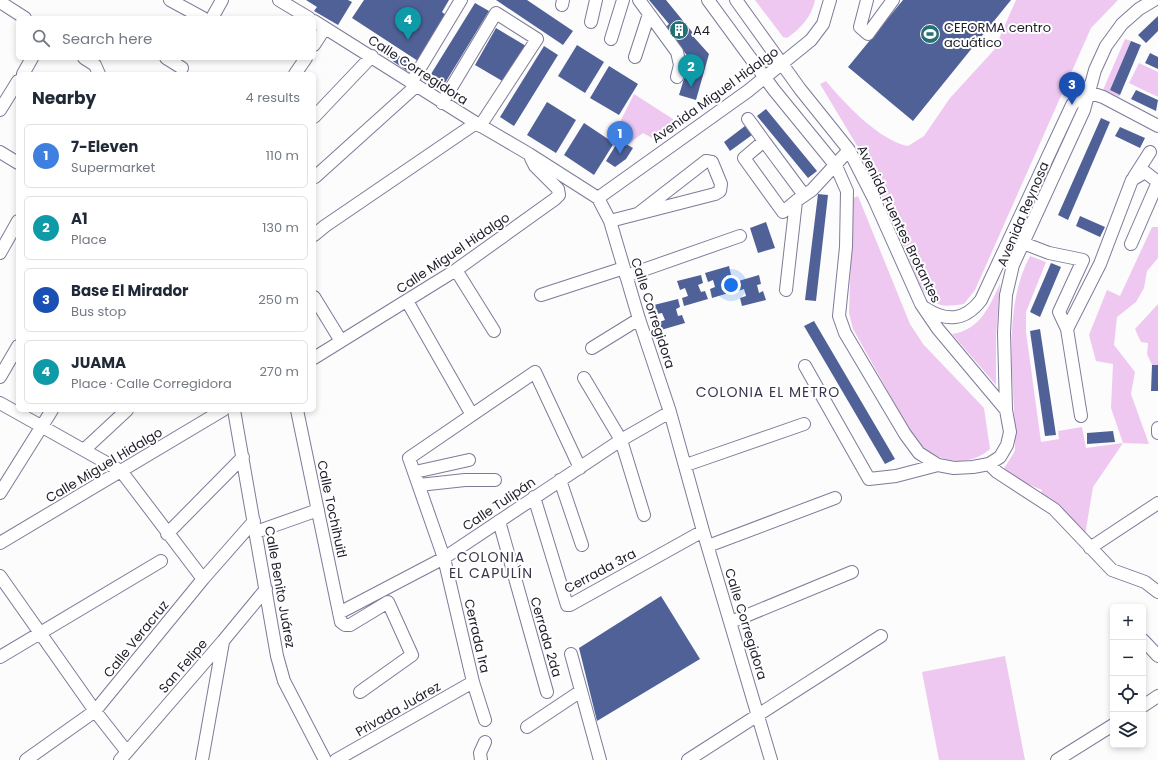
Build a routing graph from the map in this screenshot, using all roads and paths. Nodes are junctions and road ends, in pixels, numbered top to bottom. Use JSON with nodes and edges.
{"nodes":[{"id":1,"x":170,"y":0,"type":"edge"},
{"id":2,"x":222,"y":0,"type":"edge"},
{"id":3,"x":279,"y":0,"type":"edge"},
{"id":4,"x":461,"y":0,"type":"edge"},
{"id":5,"x":596,"y":0,"type":"edge"},
{"id":6,"x":623,"y":0,"type":"edge"},
{"id":7,"x":639,"y":0,"type":"edge"},
{"id":8,"x":708,"y":0,"type":"edge"},
{"id":9,"x":736,"y":0,"type":"edge"},
{"id":10,"x":830,"y":0,"type":"edge"},
{"id":11,"x":867,"y":0,"type":"edge"},
{"id":12,"x":893,"y":0,"type":"edge"},
{"id":13,"x":1154,"y":0,"type":"edge"},
{"id":14,"x":0,"y":2,"type":"edge"},
{"id":15,"x":649,"y":14,"type":"junction"},
{"id":16,"x":22,"y":16,"type":"edge"},
{"id":17,"x":199,"y":16,"type":"edge"},
{"id":18,"x":213,"y":16,"type":"edge"},
{"id":19,"x":305,"y":16,"type":"edge"},
{"id":20,"x":316,"y":22,"type":"edge"},
{"id":21,"x":591,"y":22,"type":"dead end"},
{"id":22,"x":325,"y":28,"type":"junction"},
{"id":23,"x":611,"y":39,"type":"dead end"},
{"id":24,"x":316,"y":42,"type":"edge"},
{"id":25,"x":372,"y":56,"type":"junction"},
{"id":26,"x":635,"y":57,"type":"dead end"},
{"id":27,"x":31,"y":60,"type":"edge"},
{"id":28,"x":87,"y":60,"type":"edge"},
{"id":29,"x":170,"y":60,"type":"edge"},
{"id":30,"x":305,"y":60,"type":"edge"},
{"id":31,"x":782,"y":64,"type":"junction"},
{"id":32,"x":183,"y":67,"type":"edge"},
{"id":33,"x":24,"y":72,"type":"edge"},
{"id":34,"x":98,"y":72,"type":"edge"},
{"id":35,"x":296,"y":72,"type":"edge"},
{"id":36,"x":764,"y":76,"type":"junction"},
{"id":37,"x":677,"y":77,"type":"dead end"},
{"id":38,"x":16,"y":84,"type":"edge"},
{"id":39,"x":414,"y":85,"type":"junction"},
{"id":40,"x":1089,"y":89,"type":"junction"},
{"id":41,"x":442,"y":102,"type":"junction"},
{"id":42,"x":0,"y":110,"type":"edge"},
{"id":43,"x":316,"y":115,"type":"edge"},
{"id":44,"x":748,"y":119,"type":"dead end"},
{"id":45,"x":1158,"y":124,"type":"edge"},
{"id":46,"x":478,"y":125,"type":"junction"},
{"id":47,"x":764,"y":141,"type":"junction"},
{"id":48,"x":849,"y":150,"type":"junction"},
{"id":49,"x":0,"y":152,"type":"edge"},
{"id":50,"x":1150,"y":152,"type":"dead end"},
{"id":51,"x":529,"y":154,"type":"junction"},
{"id":52,"x":16,"y":162,"type":"edge"},
{"id":53,"x":836,"y":166,"type":"junction"},
{"id":54,"x":316,"y":176,"type":"edge"},
{"id":55,"x":1132,"y":180,"type":"junction"},
{"id":56,"x":1158,"y":182,"type":"edge"},
{"id":57,"x":598,"y":198,"type":"junction"},
{"id":58,"x":800,"y":198,"type":"junction"},
{"id":59,"x":638,"y":213,"type":"junction"},
{"id":60,"x":610,"y":221,"type":"junction"},
{"id":61,"x":16,"y":225,"type":"edge"},
{"id":62,"x":316,"y":233,"type":"edge"},
{"id":63,"x":740,"y":236,"type":"dead end"},
{"id":64,"x":1023,"y":242,"type":"junction"},
{"id":65,"x":1131,"y":244,"type":"dead end"},
{"id":66,"x":0,"y":253,"type":"edge"},
{"id":67,"x":1083,"y":260,"type":"junction"},
{"id":68,"x":1100,"y":264,"type":"junction"},
{"id":69,"x":456,"y":270,"type":"junction"},
{"id":70,"x":625,"y":272,"type":"junction"},
{"id":71,"x":786,"y":290,"type":"dead end"},
{"id":72,"x":541,"y":296,"type":"dead end"},
{"id":73,"x":316,"y":300,"type":"edge"},
{"id":74,"x":407,"y":301,"type":"junction"},
{"id":75,"x":921,"y":304,"type":"junction"},
{"id":76,"x":639,"y":319,"type":"junction"},
{"id":77,"x":1067,"y":329,"type":"junction"},
{"id":78,"x":494,"y":331,"type":"dead end"},
{"id":79,"x":341,"y":341,"type":"junction"},
{"id":80,"x":592,"y":348,"type":"dead end"},
{"id":81,"x":16,"y":349,"type":"edge"},
{"id":82,"x":316,"y":357,"type":"edge"},
{"id":83,"x":805,"y":366,"type":"dead end"},
{"id":84,"x":0,"y":377,"type":"edge"},
{"id":85,"x":584,"y":378,"type":"dead end"},
{"id":86,"x":0,"y":403,"type":"edge"},
{"id":87,"x":1006,"y":410,"type":"junction"},
{"id":88,"x":16,"y":412,"type":"edge"},
{"id":89,"x":16,"y":412,"type":"edge"},
{"id":90,"x":51,"y":412,"type":"edge"},
{"id":91,"x":125,"y":412,"type":"edge"},
{"id":92,"x":220,"y":412,"type":"edge"},
{"id":93,"x":234,"y":412,"type":"edge"},
{"id":94,"x":297,"y":412,"type":"edge"},
{"id":95,"x":670,"y":412,"type":"junction"},
{"id":96,"x":472,"y":415,"type":"junction"},
{"id":97,"x":1081,"y":416,"type":"dead end"},
{"id":98,"x":804,"y":424,"type":"dead end"},
{"id":99,"x":42,"y":426,"type":"junction"},
{"id":100,"x":1158,"y":428,"type":"edge"},
{"id":101,"x":1158,"y":433,"type":"edge"},
{"id":102,"x":621,"y":440,"type":"junction"},
{"id":103,"x":85,"y":449,"type":"junction"},
{"id":104,"x":243,"y":457,"type":"junction"},
{"id":105,"x":469,"y":460,"type":"dead end"},
{"id":106,"x":989,"y":464,"type":"junction"},
{"id":107,"x":686,"y":465,"type":"junction"},
{"id":108,"x":938,"y":465,"type":"junction"},
{"id":109,"x":580,"y":468,"type":"junction"},
{"id":110,"x":121,"y":471,"type":"junction"},
{"id":111,"x":415,"y":472,"type":"junction"},
{"id":112,"x":495,"y":480,"type":"dead end"},
{"id":113,"x":560,"y":480,"type":"junction"},
{"id":114,"x":419,"y":485,"type":"junction"},
{"id":115,"x":0,"y":493,"type":"edge"},
{"id":116,"x":534,"y":497,"type":"junction"},
{"id":117,"x":835,"y":498,"type":"dead end"},
{"id":118,"x":1158,"y":503,"type":"edge"},
{"id":119,"x":318,"y":510,"type":"junction"},
{"id":120,"x":644,"y":515,"type":"dead end"},
{"id":121,"x":499,"y":521,"type":"junction"},
{"id":122,"x":255,"y":527,"type":"junction"},
{"id":123,"x":703,"y":531,"type":"junction"},
{"id":124,"x":167,"y":534,"type":"junction"},
{"id":125,"x":0,"y":543,"type":"edge"},
{"id":126,"x":582,"y":545,"type":"dead end"},
{"id":127,"x":708,"y":546,"type":"junction"},
{"id":128,"x":1090,"y":548,"type":"junction"},
{"id":129,"x":444,"y":558,"type":"junction"},
{"id":130,"x":161,"y":561,"type":"dead end"},
{"id":131,"x":852,"y":572,"type":"dead end"},
{"id":132,"x":0,"y":576,"type":"edge"},
{"id":133,"x":202,"y":579,"type":"junction"},
{"id":134,"x":266,"y":589,"type":"junction"},
{"id":135,"x":1158,"y":592,"type":"edge"},
{"id":136,"x":339,"y":613,"type":"junction"},
{"id":137,"x":731,"y":622,"type":"junction"},
{"id":138,"x":41,"y":633,"type":"junction"},
{"id":139,"x":881,"y":636,"type":"dead end"},
{"id":140,"x":223,"y":641,"type":"junction"},
{"id":141,"x":1146,"y":643,"type":"edge"},
{"id":142,"x":571,"y":654,"type":"dead end"},
{"id":143,"x":1158,"y":656,"type":"edge"},
{"id":144,"x":0,"y":657,"type":"edge"},
{"id":145,"x":473,"y":682,"type":"junction"},
{"id":146,"x":581,"y":691,"type":"junction"},
{"id":147,"x":360,"y":692,"type":"dead end"},
{"id":148,"x":547,"y":692,"type":"dead end"},
{"id":149,"x":1158,"y":696,"type":"edge"},
{"id":150,"x":1146,"y":704,"type":"edge"},
{"id":151,"x":95,"y":711,"type":"junction"},
{"id":152,"x":759,"y":715,"type":"junction"},
{"id":153,"x":485,"y":720,"type":"dead end"},
{"id":154,"x":527,"y":727,"type":"dead end"},
{"id":155,"x":1110,"y":727,"type":"edge"},
{"id":156,"x":485,"y":742,"type":"dead end"},
{"id":157,"x":124,"y":756,"type":"edge"},
{"id":158,"x":598,"y":759,"type":"edge"},
{"id":159,"x":26,"y":760,"type":"edge"},
{"id":160,"x":202,"y":760,"type":"edge"},
{"id":161,"x":325,"y":760,"type":"edge"},
{"id":162,"x":336,"y":760,"type":"edge"},
{"id":163,"x":480,"y":760,"type":"edge"},
{"id":164,"x":688,"y":760,"type":"edge"},
{"id":165,"x":772,"y":760,"type":"edge"},
{"id":166,"x":1057,"y":760,"type":"edge"}],
"edges":[{"from":1,"to":17,"type":"street"},
{"from":2,"to":18,"type":"street"},
{"from":3,"to":19,"type":"street"},
{"from":4,"to":39,"type":"street"},
{"from":5,"to":21,"type":"street"},
{"from":6,"to":23,"type":"street"},
{"from":7,"to":15,"type":"street"},
{"from":8,"to":36,"type":"street"},
{"from":9,"to":31,"type":"street","name":"Avenida Fuentes Brotantes"},
{"from":10,"to":31,"type":"street","name":"Avenida Miguel Hidalgo"},
{"from":11,"to":12,"type":"street"},
{"from":13,"to":40,"type":"street","name":"Avenida Reynosa"},
{"from":14,"to":16,"type":"street"},
{"from":15,"to":26,"type":"street"},
{"from":15,"to":37,"type":"street"},
{"from":20,"to":22,"type":"street","name":"Calle Corregidora"},
{"from":22,"to":24,"type":"street"},
{"from":22,"to":25,"type":"street","name":"Calle Corregidora"},
{"from":25,"to":39,"type":"street","name":"Calle Corregidora"},
{"from":25,"to":43,"type":"street"},
{"from":27,"to":33,"type":"street"},
{"from":28,"to":34,"type":"street"},
{"from":29,"to":32,"type":"street"},
{"from":30,"to":35,"type":"street"},
{"from":31,"to":36,"type":"street","name":"Avenida Miguel Hidalgo"},
{"from":31,"to":48,"type":"street","name":"Avenida Fuentes Brotantes"},
{"from":36,"to":53,"type":"street"},
{"from":36,"to":57,"type":"street","name":"Avenida Miguel Hidalgo"},
{"from":38,"to":42,"type":"street"},
{"from":39,"to":41,"type":"street","name":"Calle Corregidora"},
{"from":39,"to":54,"type":"street"},
{"from":40,"to":45,"type":"street"},
{"from":40,"to":64,"type":"street","name":"Avenida Reynosa"},
{"from":40,"to":75,"type":"street","name":"Avenida Reynosa"},
{"from":41,"to":46,"type":"street","name":"Calle Corregidora"},
{"from":41,"to":46,"type":"street"},
{"from":44,"to":47,"type":"street"},
{"from":46,"to":51,"type":"street","name":"Calle Corregidora"},
{"from":46,"to":62,"type":"street"},
{"from":47,"to":58,"type":"street"},
{"from":47,"to":58,"type":"street"},
{"from":48,"to":53,"type":"street"},
{"from":48,"to":75,"type":"street","name":"Avenida Fuentes Brotantes"},
{"from":49,"to":52,"type":"street"},
{"from":50,"to":55,"type":"street"},
{"from":51,"to":57,"type":"street","name":"Calle Corregidora"},
{"from":51,"to":69,"type":"street","name":"Calle Miguel Hidalgo"},
{"from":53,"to":58,"type":"street"},
{"from":53,"to":108,"type":"street"},
{"from":55,"to":56,"type":"street"},
{"from":55,"to":68,"type":"street"},
{"from":56,"to":65,"type":"street"},
{"from":57,"to":60,"type":"street","name":"Calle Corregidora"},
{"from":58,"to":71,"type":"street"},
{"from":59,"to":59,"type":"street"},
{"from":59,"to":60,"type":"street"},
{"from":60,"to":70,"type":"street","name":"Calle Corregidora"},
{"from":61,"to":66,"type":"street"},
{"from":63,"to":70,"type":"street"},
{"from":64,"to":67,"type":"street"},
{"from":64,"to":87,"type":"street","name":"Avenida Reynosa"},
{"from":67,"to":68,"type":"street"},
{"from":67,"to":77,"type":"street"},
{"from":68,"to":77,"type":"street"},
{"from":69,"to":74,"type":"street","name":"Calle Miguel Hidalgo"},
{"from":69,"to":78,"type":"street"},
{"from":70,"to":72,"type":"street"},
{"from":70,"to":76,"type":"street","name":"Calle Corregidora"},
{"from":73,"to":79,"type":"street"},
{"from":74,"to":79,"type":"street","name":"Calle Miguel Hidalgo"},
{"from":74,"to":96,"type":"street"},
{"from":75,"to":87,"type":"street","name":"Avenida Fuentes Brotantes"},
{"from":76,"to":80,"type":"street"},
{"from":76,"to":95,"type":"street","name":"Calle Corregidora"},
{"from":77,"to":97,"type":"street"},
{"from":79,"to":82,"type":"street","name":"Calle Miguel Hidalgo"},
{"from":81,"to":84,"type":"street"},
{"from":83,"to":108,"type":"street"},
{"from":85,"to":102,"type":"street"},
{"from":86,"to":89,"type":"street"},
{"from":87,"to":106,"type":"street","name":"Avenida Fuentes Brotantes"},
{"from":88,"to":99,"type":"street"},
{"from":90,"to":99,"type":"street"},
{"from":91,"to":103,"type":"street"},
{"from":92,"to":110,"type":"street","name":"Calle Miguel Hidalgo"},
{"from":93,"to":104,"type":"street","name":"Calle Benito Juárez"},
{"from":94,"to":119,"type":"street","name":"Calle Tochihuitl"},
{"from":95,"to":102,"type":"street","name":"Calle Tulipán"},
{"from":95,"to":107,"type":"street","name":"Calle Corregidora"},
{"from":96,"to":109,"type":"street"},
{"from":96,"to":111,"type":"street","name":"Cerrada 1ra"},
{"from":98,"to":107,"type":"street"},
{"from":99,"to":103,"type":"street"},
{"from":99,"to":115,"type":"street"},
{"from":100,"to":101,"type":"street"},
{"from":102,"to":109,"type":"street","name":"Calle Tulipán"},
{"from":102,"to":120,"type":"street"},
{"from":103,"to":110,"type":"street"},
{"from":104,"to":122,"type":"street","name":"Calle Benito Juárez"},
{"from":104,"to":124,"type":"street"},
{"from":105,"to":111,"type":"street"},
{"from":106,"to":108,"type":"street"},
{"from":106,"to":128,"type":"street"},
{"from":107,"to":123,"type":"street","name":"Calle Corregidora"},
{"from":109,"to":113,"type":"street","name":"Calle Tulipán"},
{"from":110,"to":124,"type":"street"},
{"from":110,"to":125,"type":"street","name":"Calle Miguel Hidalgo"},
{"from":111,"to":114,"type":"street","name":"Cerrada 1ra"},
{"from":112,"to":114,"type":"street"},
{"from":113,"to":116,"type":"street","name":"Calle Tulipán"},
{"from":113,"to":126,"type":"street"},
{"from":114,"to":129,"type":"street","name":"Cerrada 1ra"},
{"from":116,"to":121,"type":"street","name":"Calle Tulipán"},
{"from":116,"to":123,"type":"street","name":"Cerrada 3ra"},
{"from":117,"to":127,"type":"street"},
{"from":118,"to":128,"type":"street"},
{"from":119,"to":122,"type":"street"},
{"from":119,"to":136,"type":"street","name":"Calle Tochihuitl"},
{"from":121,"to":129,"type":"street","name":"Calle Tulipán"},
{"from":121,"to":148,"type":"street","name":"Cerrada 2da"},
{"from":122,"to":133,"type":"street","name":"Calle Veracruz"},
{"from":122,"to":134,"type":"street","name":"Calle Benito Juárez"},
{"from":123,"to":127,"type":"street","name":"Calle Corregidora"},
{"from":124,"to":133,"type":"street"},
{"from":127,"to":137,"type":"street","name":"Calle Corregidora"},
{"from":128,"to":135,"type":"street"},
{"from":129,"to":136,"type":"street","name":"Calle Tulipán"},
{"from":129,"to":145,"type":"street","name":"Cerrada 1ra"},
{"from":130,"to":138,"type":"street"},
{"from":131,"to":137,"type":"street"},
{"from":132,"to":138,"type":"street"},
{"from":133,"to":151,"type":"street","name":"Calle Veracruz"},
{"from":134,"to":140,"type":"street","name":"San Felipe"},
{"from":134,"to":161,"type":"street","name":"Calle Benito Juárez"},
{"from":136,"to":147,"type":"street"},
{"from":137,"to":152,"type":"street","name":"Calle Corregidora"},
{"from":138,"to":144,"type":"street"},
{"from":138,"to":151,"type":"street"},
{"from":139,"to":152,"type":"street"},
{"from":140,"to":157,"type":"street","name":"San Felipe"},
{"from":140,"to":160,"type":"street"},
{"from":141,"to":143,"type":"street"},
{"from":142,"to":146,"type":"street"},
{"from":145,"to":153,"type":"street","name":"Cerrada 1ra"},
{"from":145,"to":162,"type":"street","name":"Privada Juárez"},
{"from":146,"to":154,"type":"street"},
{"from":146,"to":158,"type":"street"},
{"from":149,"to":150,"type":"street"},
{"from":151,"to":157,"type":"street"},
{"from":151,"to":159,"type":"street","name":"Calle Veracruz"},
{"from":152,"to":164,"type":"street"},
{"from":152,"to":165,"type":"street","name":"Calle Corregidora"},
{"from":155,"to":166,"type":"street"},
{"from":156,"to":163,"type":"street"}]}
